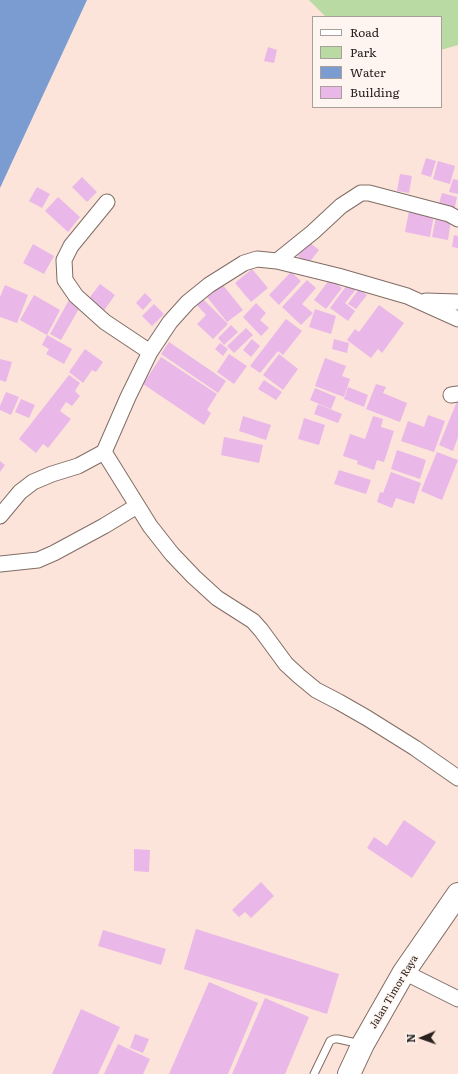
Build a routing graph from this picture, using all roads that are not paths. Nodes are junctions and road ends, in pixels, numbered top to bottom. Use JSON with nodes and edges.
{"nodes":[{"id":1,"x":107,"y":202,"type":"dead end"},
{"id":2,"x":458,"y":218,"type":"edge"},
{"id":3,"x":277,"y":261,"type":"junction"},
{"id":4,"x":418,"y":300,"type":"junction"},
{"id":5,"x":458,"y":302,"type":"edge"},
{"id":6,"x":458,"y":319,"type":"edge"},
{"id":7,"x":150,"y":352,"type":"junction"},
{"id":8,"x":104,"y":452,"type":"junction"},
{"id":9,"x":137,"y":506,"type":"junction"},
{"id":10,"x":0,"y":516,"type":"edge"},
{"id":11,"x":0,"y":564,"type":"edge"},
{"id":12,"x":458,"y":778,"type":"edge"},
{"id":13,"x":458,"y":894,"type":"edge"},
{"id":14,"x":404,"y":972,"type":"junction"},
{"id":15,"x":458,"y":999,"type":"edge"},
{"id":16,"x":364,"y":1044,"type":"junction"},
{"id":17,"x":314,"y":1074,"type":"edge"},
{"id":18,"x":348,"y":1074,"type":"edge"}],
"edges":[{"from":1,"to":7,"type":"street"},
{"from":2,"to":3,"type":"street"},
{"from":3,"to":4,"type":"street"},
{"from":3,"to":7,"type":"street"},
{"from":4,"to":5,"type":"street"},
{"from":4,"to":6,"type":"street"},
{"from":7,"to":8,"type":"street"},
{"from":8,"to":9,"type":"street"},
{"from":8,"to":10,"type":"street"},
{"from":9,"to":11,"type":"street"},
{"from":9,"to":12,"type":"street"},
{"from":13,"to":14,"type":"highway","name":"Jalan Timor Raya"},
{"from":14,"to":15,"type":"street"},
{"from":14,"to":16,"type":"highway","name":"Jalan Timor Raya"},
{"from":16,"to":17,"type":"lane"},
{"from":16,"to":18,"type":"highway","name":"Jalan Timor Raya"}]}
